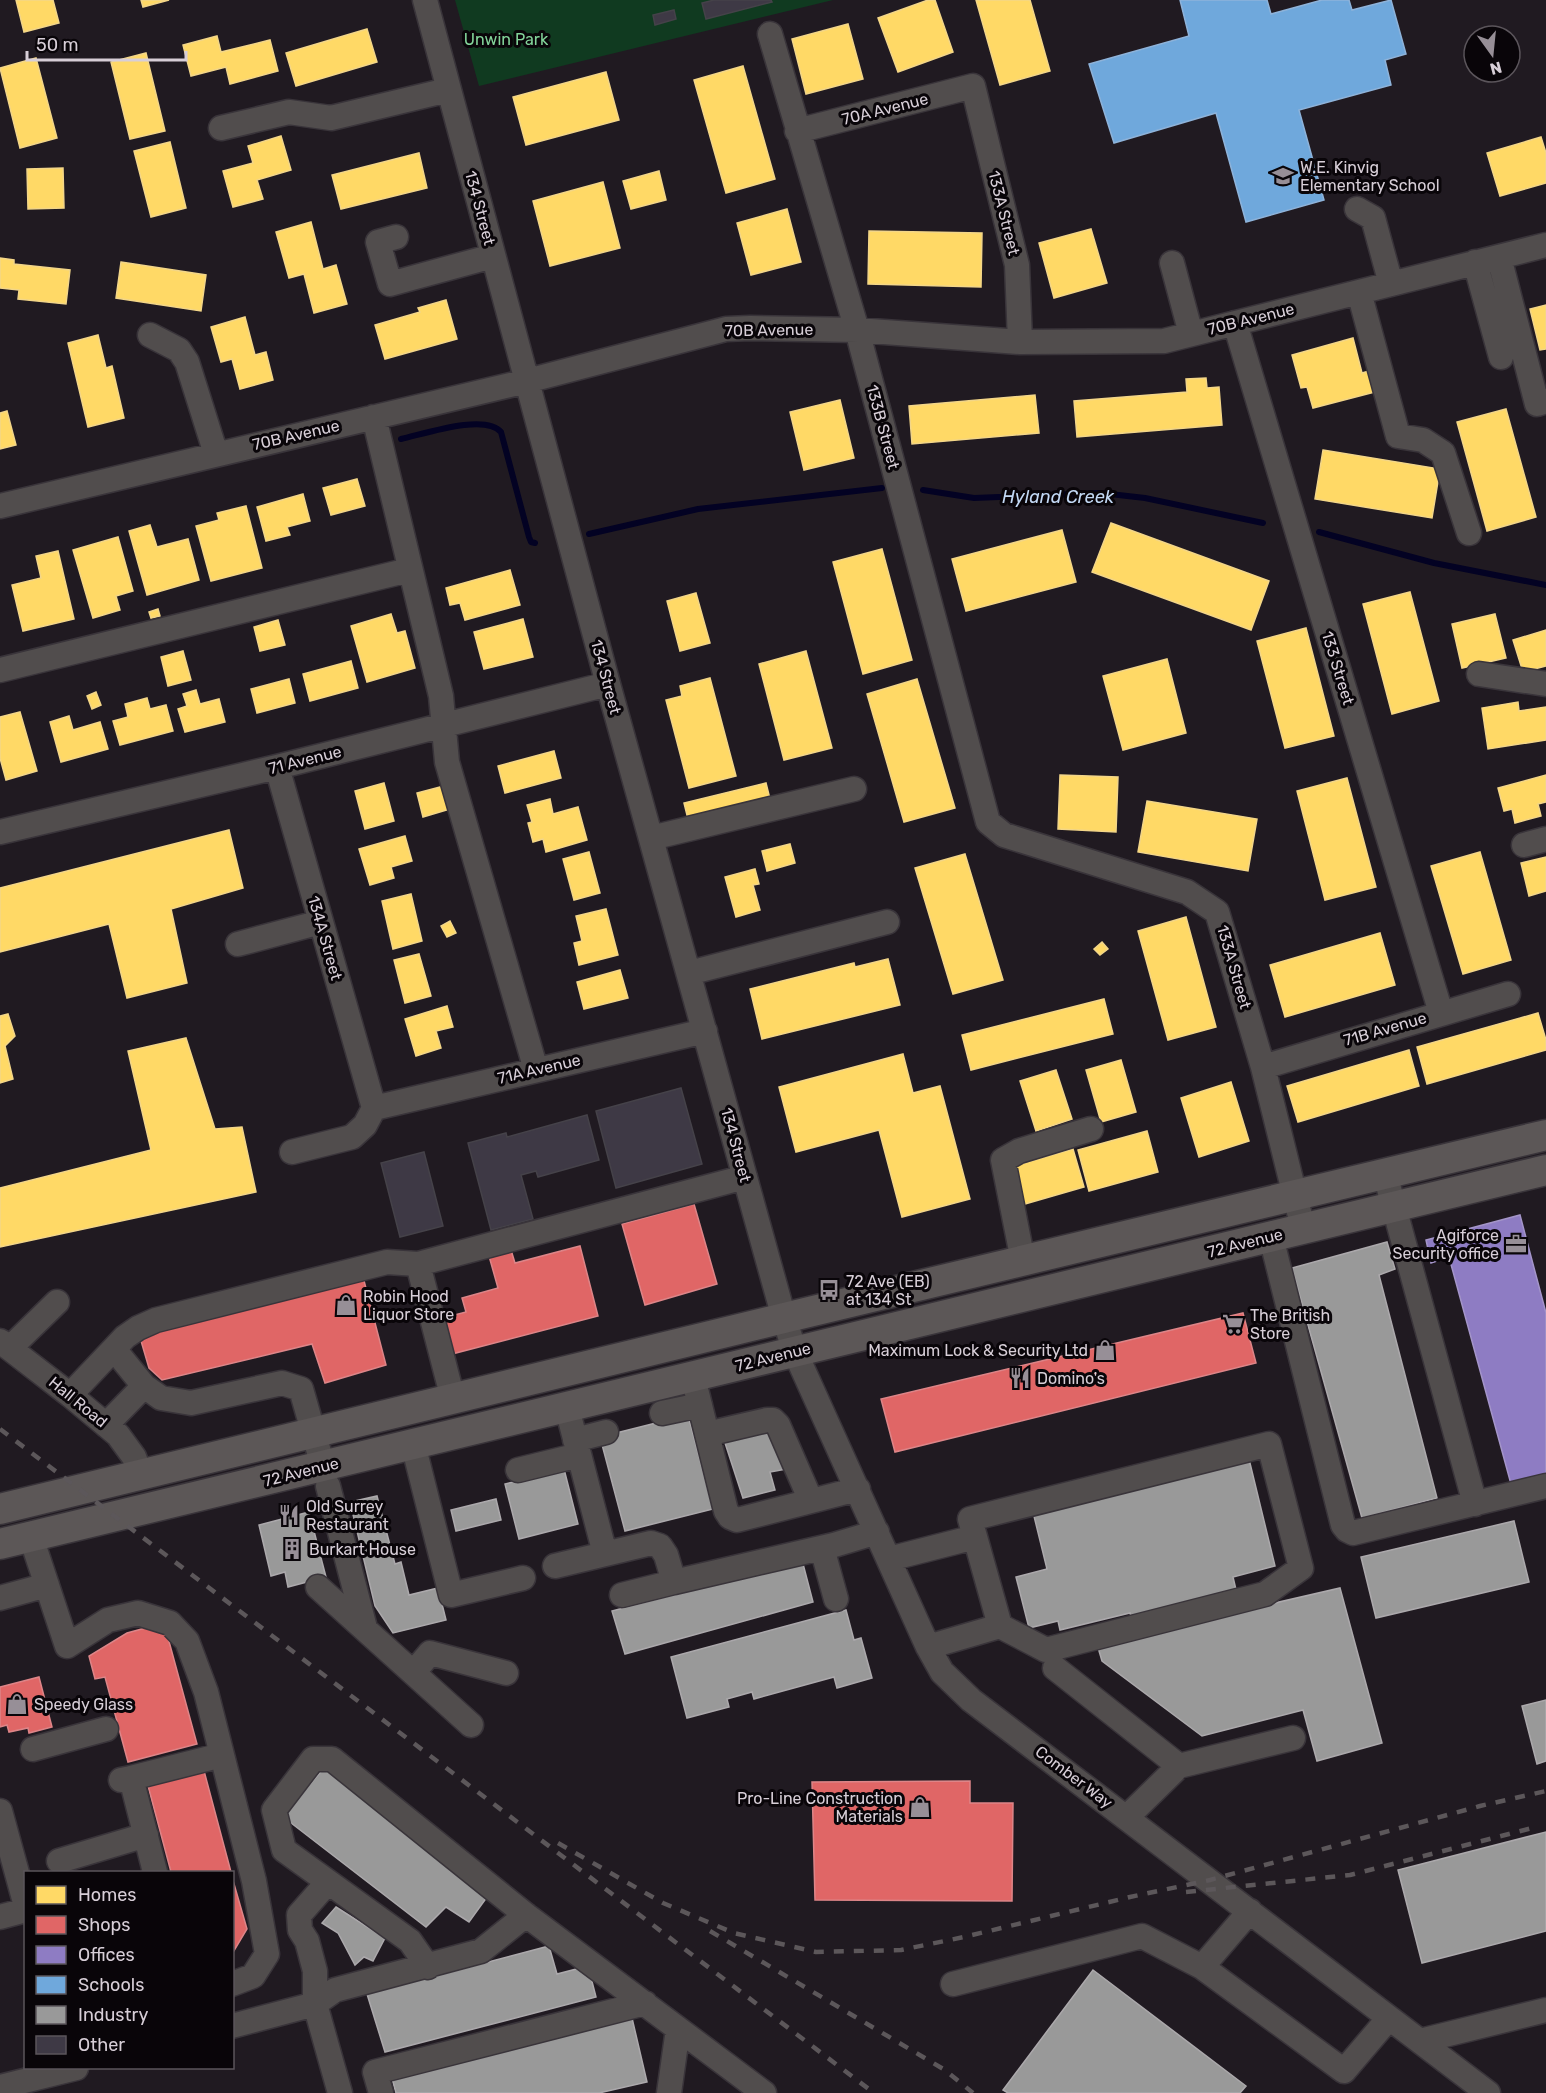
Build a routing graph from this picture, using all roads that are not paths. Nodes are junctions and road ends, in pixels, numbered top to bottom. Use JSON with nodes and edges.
{"nodes":[{"id":1,"x":424,"y":0,"type":"edge"},
{"id":2,"x":770,"y":34,"type":"dead end"},
{"id":3,"x":973,"y":86,"type":"joint"},
{"id":4,"x":448,"y":90,"type":"junction"},
{"id":5,"x":221,"y":129,"type":"dead end"},
{"id":6,"x":797,"y":131,"type":"junction"},
{"id":7,"x":1357,"y":209,"type":"dead end"},
{"id":8,"x":396,"y":237,"type":"dead end"},
{"id":9,"x":1546,"y":245,"type":"edge"},
{"id":10,"x":493,"y":256,"type":"junction"},
{"id":11,"x":1499,"y":257,"type":"junction"},
{"id":12,"x":1475,"y":262,"type":"junction"},
{"id":13,"x":1172,"y":263,"type":"dead end"},
{"id":14,"x":1390,"y":284,"type":"junction"},
{"id":15,"x":1359,"y":292,"type":"junction"},
{"id":16,"x":1235,"y":322,"type":"junction"},
{"id":17,"x":857,"y":330,"type":"junction"},
{"id":18,"x":1191,"y":334,"type":"junction"},
{"id":19,"x":150,"y":335,"type":"dead end"},
{"id":20,"x":1020,"y":342,"type":"junction"},
{"id":21,"x":1501,"y":357,"type":"dead end"},
{"id":22,"x":527,"y":381,"type":"junction"},
{"id":23,"x":1546,"y":401,"type":"edge"},
{"id":24,"x":374,"y":417,"type":"junction"},
{"id":25,"x":216,"y":454,"type":"junction"},
{"id":26,"x":0,"y":506,"type":"edge"},
{"id":27,"x":1469,"y":532,"type":"dead end"},
{"id":28,"x":409,"y":570,"type":"junction"},
{"id":29,"x":0,"y":670,"type":"edge"},
{"id":30,"x":1479,"y":674,"type":"dead end"},
{"id":31,"x":608,"y":684,"type":"junction"},
{"id":32,"x":1546,"y":684,"type":"edge"},
{"id":33,"x":443,"y":726,"type":"junction"},
{"id":34,"x":277,"y":767,"type":"junction"},
{"id":35,"x":854,"y":789,"type":"dead end"},
{"id":36,"x":988,"y":822,"type":"joint"},
{"id":37,"x":0,"y":832,"type":"edge"},
{"id":38,"x":651,"y":838,"type":"junction"},
{"id":39,"x":321,"y":922,"type":"junction"},
{"id":40,"x":888,"y":922,"type":"dead end"},
{"id":41,"x":238,"y":944,"type":"dead end"},
{"id":42,"x":689,"y":973,"type":"junction"},
{"id":43,"x":1508,"y":993,"type":"dead end"},
{"id":44,"x":1441,"y":1013,"type":"junction"},
{"id":45,"x":705,"y":1031,"type":"junction"},
{"id":46,"x":1263,"y":1067,"type":"junction"},
{"id":47,"x":536,"y":1070,"type":"junction"},
{"id":48,"x":374,"y":1108,"type":"junction"},
{"id":49,"x":1091,"y":1129,"type":"dead end"},
{"id":50,"x":1540,"y":1137,"type":"edge"},
{"id":51,"x":292,"y":1152,"type":"dead end"},
{"id":52,"x":1545,"y":1172,"type":"edge"},
{"id":53,"x":1385,"y":1174,"type":"junction"},
{"id":54,"x":745,"y":1176,"type":"junction"},
{"id":55,"x":1294,"y":1196,"type":"junction"},
{"id":56,"x":1394,"y":1207,"type":"junction"},
{"id":57,"x":1303,"y":1228,"type":"junction"},
{"id":58,"x":1271,"y":1237,"type":"junction"},
{"id":59,"x":1023,"y":1261,"type":"junction"},
{"id":60,"x":418,"y":1264,"type":"junction"},
{"id":61,"x":57,"y":1302,"type":"dead end"},
{"id":62,"x":784,"y":1318,"type":"junction"},
{"id":63,"x":5,"y":1345,"type":"edge"},
{"id":64,"x":114,"y":1349,"type":"junction"},
{"id":65,"x":795,"y":1352,"type":"junction"},
{"id":66,"x":144,"y":1386,"type":"junction"},
{"id":67,"x":696,"y":1391,"type":"junction"},
{"id":68,"x":70,"y":1395,"type":"junction"},
{"id":69,"x":453,"y":1399,"type":"junction"},
{"id":70,"x":567,"y":1408,"type":"junction"},
{"id":71,"x":662,"y":1413,"type":"dead end"},
{"id":72,"x":106,"y":1425,"type":"junction"},
{"id":73,"x":314,"y":1432,"type":"junction"},
{"id":74,"x":606,"y":1432,"type":"dead end"},
{"id":75,"x":707,"y":1434,"type":"junction"},
{"id":76,"x":413,"y":1444,"type":"junction"},
{"id":77,"x":577,"y":1447,"type":"junction"},
{"id":78,"x":518,"y":1470,"type":"dead end"},
{"id":79,"x":141,"y":1475,"type":"junction"},
{"id":80,"x":325,"y":1476,"type":"junction"},
{"id":81,"x":1546,"y":1486,"type":"edge"},
{"id":82,"x":858,"y":1489,"type":"junction"},
{"id":83,"x":811,"y":1501,"type":"junction"},
{"id":84,"x":1475,"y":1504,"type":"junction"},
{"id":85,"x":0,"y":1509,"type":"edge"},
{"id":86,"x":877,"y":1532,"type":"junction"},
{"id":87,"x":31,"y":1537,"type":"junction"},
{"id":88,"x":975,"y":1537,"type":"junction"},
{"id":89,"x":0,"y":1544,"type":"edge"},
{"id":90,"x":822,"y":1548,"type":"junction"},
{"id":91,"x":605,"y":1554,"type":"junction"},
{"id":92,"x":889,"y":1559,"type":"junction"},
{"id":93,"x":555,"y":1566,"type":"dead end"},
{"id":94,"x":523,"y":1578,"type":"dead end"},
{"id":95,"x":674,"y":1582,"type":"junction"},
{"id":96,"x":47,"y":1585,"type":"junction"},
{"id":97,"x":318,"y":1587,"type":"dead end"},
{"id":98,"x":622,"y":1595,"type":"dead end"},
{"id":99,"x":0,"y":1598,"type":"edge"},
{"id":100,"x":836,"y":1599,"type":"dead end"},
{"id":101,"x":1000,"y":1626,"type":"junction"},
{"id":102,"x":365,"y":1628,"type":"junction"},
{"id":103,"x":928,"y":1647,"type":"junction"},
{"id":104,"x":1055,"y":1668,"type":"dead end"},
{"id":105,"x":414,"y":1672,"type":"junction"},
{"id":106,"x":506,"y":1673,"type":"dead end"},
{"id":107,"x":471,"y":1725,"type":"dead end"},
{"id":108,"x":106,"y":1729,"type":"dead end"},
{"id":109,"x":1293,"y":1738,"type":"dead end"},
{"id":110,"x":33,"y":1749,"type":"dead end"},
{"id":111,"x":222,"y":1755,"type":"junction"},
{"id":112,"x":1179,"y":1766,"type":"junction"},
{"id":113,"x":0,"y":1811,"type":"edge"},
{"id":114,"x":1127,"y":1817,"type":"junction"},
{"id":115,"x":146,"y":1835,"type":"junction"},
{"id":116,"x":58,"y":1861,"type":"dead end"},
{"id":117,"x":155,"y":1871,"type":"edge"},
{"id":118,"x":328,"y":1882,"type":"junction"},
{"id":119,"x":24,"y":1901,"type":"edge"},
{"id":120,"x":24,"y":1909,"type":"edge"},
{"id":121,"x":1250,"y":1911,"type":"junction"},
{"id":122,"x":526,"y":1915,"type":"junction"},
{"id":123,"x":0,"y":1917,"type":"edge"},
{"id":124,"x":428,"y":1966,"type":"junction"},
{"id":125,"x":1202,"y":1967,"type":"junction"},
{"id":126,"x":234,"y":1984,"type":"edge"},
{"id":127,"x":953,"y":1984,"type":"dead end"},
{"id":128,"x":234,"y":1992,"type":"edge"},
{"id":129,"x":645,"y":2003,"type":"junction"},
{"id":130,"x":315,"y":2004,"type":"junction"},
{"id":131,"x":1546,"y":2010,"type":"edge"},
{"id":132,"x":1389,"y":2018,"type":"junction"},
{"id":133,"x":238,"y":2025,"type":"edge"},
{"id":134,"x":678,"y":2029,"type":"junction"},
{"id":135,"x":1420,"y":2041,"type":"junction"},
{"id":136,"x":68,"y":2069,"type":"edge"},
{"id":137,"x":378,"y":2083,"type":"edge"},
{"id":138,"x":0,"y":2087,"type":"edge"},
{"id":139,"x":340,"y":2093,"type":"edge"},
{"id":140,"x":669,"y":2093,"type":"edge"},
{"id":141,"x":764,"y":2093,"type":"edge"},
{"id":142,"x":1488,"y":2093,"type":"edge"}],
"edges":[{"from":1,"to":4,"type":"street","name":"134 Street"},
{"from":2,"to":6,"type":"street","name":"133B Street"},
{"from":3,"to":6,"type":"street","name":"70A Avenue"},
{"from":3,"to":20,"type":"street","name":"133A Street"},
{"from":4,"to":5,"type":"street"},
{"from":4,"to":10,"type":"street","name":"134 Street"},
{"from":6,"to":17,"type":"street","name":"133B Street"},
{"from":7,"to":14,"type":"street"},
{"from":8,"to":10,"type":"street"},
{"from":9,"to":11,"type":"street","name":"70B Avenue"},
{"from":10,"to":22,"type":"street","name":"134 Street"},
{"from":11,"to":12,"type":"street","name":"70B Avenue"},
{"from":11,"to":23,"type":"street"},
{"from":12,"to":14,"type":"street","name":"70B Avenue"},
{"from":12,"to":21,"type":"street"},
{"from":13,"to":18,"type":"street"},
{"from":14,"to":15,"type":"street","name":"70B Avenue"},
{"from":15,"to":16,"type":"street","name":"70B Avenue"},
{"from":15,"to":27,"type":"street"},
{"from":16,"to":18,"type":"street","name":"70B Avenue"},
{"from":16,"to":44,"type":"street","name":"133 Street"},
{"from":17,"to":20,"type":"street","name":"70B Avenue"},
{"from":17,"to":22,"type":"street","name":"70B Avenue"},
{"from":17,"to":36,"type":"street","name":"133B Street"},
{"from":18,"to":20,"type":"street","name":"70B Avenue"},
{"from":19,"to":25,"type":"street"},
{"from":22,"to":24,"type":"street","name":"70B Avenue"},
{"from":22,"to":31,"type":"street","name":"134 Street"},
{"from":24,"to":25,"type":"street","name":"70B Avenue"},
{"from":24,"to":28,"type":"street"},
{"from":25,"to":26,"type":"street","name":"70B Avenue"},
{"from":28,"to":29,"type":"street"},
{"from":28,"to":33,"type":"street"},
{"from":30,"to":32,"type":"street"},
{"from":31,"to":33,"type":"street","name":"71 Avenue"},
{"from":31,"to":38,"type":"street","name":"134 Street"},
{"from":33,"to":34,"type":"street","name":"71 Avenue"},
{"from":33,"to":47,"type":"street"},
{"from":34,"to":37,"type":"street","name":"71 Avenue"},
{"from":34,"to":39,"type":"street","name":"134A Street"},
{"from":35,"to":38,"type":"street"},
{"from":36,"to":46,"type":"street","name":"133A Street"},
{"from":38,"to":42,"type":"street","name":"134 Street"},
{"from":39,"to":41,"type":"street"},
{"from":39,"to":48,"type":"street","name":"134A Street"},
{"from":40,"to":42,"type":"street"},
{"from":42,"to":45,"type":"street","name":"134 Street"},
{"from":43,"to":44,"type":"street","name":"71B Avenue"},
{"from":44,"to":46,"type":"street","name":"71B Avenue"},
{"from":45,"to":47,"type":"street","name":"71A Avenue"},
{"from":45,"to":54,"type":"street","name":"134 Street"},
{"from":46,"to":55,"type":"street","name":"133A Street"},
{"from":47,"to":48,"type":"street","name":"71A Avenue"},
{"from":48,"to":51,"type":"street"},
{"from":49,"to":59,"type":"street"},
{"from":50,"to":52,"type":"street"},
{"from":50,"to":53,"type":"main road"},
{"from":52,"to":56,"type":"main road","name":"72 Avenue"},
{"from":53,"to":55,"type":"main road"},
{"from":53,"to":56,"type":"street"},
{"from":54,"to":60,"type":"street"},
{"from":54,"to":62,"type":"street","name":"134 Street"},
{"from":55,"to":57,"type":"street","name":"133A Street"},
{"from":55,"to":59,"type":"main road"},
{"from":56,"to":57,"type":"main road","name":"72 Avenue"},
{"from":56,"to":84,"type":"street"},
{"from":57,"to":58,"type":"main road","name":"72 Avenue"},
{"from":58,"to":65,"type":"main road","name":"72 Avenue"},
{"from":58,"to":84,"type":"street"},
{"from":59,"to":62,"type":"main road"},
{"from":60,"to":64,"type":"street"},
{"from":60,"to":69,"type":"street"},
{"from":61,"to":63,"type":"street"},
{"from":62,"to":65,"type":"street","name":"134 Street"},
{"from":62,"to":69,"type":"main road"},
{"from":63,"to":68,"type":"street","name":"Hall Road"},
{"from":64,"to":66,"type":"street"},
{"from":64,"to":68,"type":"street"},
{"from":65,"to":67,"type":"main road","name":"72 Avenue"},
{"from":65,"to":82,"type":"street","name":"Comber Way"},
{"from":66,"to":72,"type":"street"},
{"from":66,"to":73,"type":"street"},
{"from":67,"to":70,"type":"main road","name":"72 Avenue"},
{"from":67,"to":71,"type":"street"},
{"from":67,"to":75,"type":"street"},
{"from":68,"to":72,"type":"street","name":"Hall Road"},
{"from":69,"to":73,"type":"main road"},
{"from":70,"to":76,"type":"main road","name":"72 Avenue"},
{"from":70,"to":77,"type":"street"},
{"from":72,"to":79,"type":"street","name":"Hall Road"},
{"from":73,"to":79,"type":"main road"},
{"from":73,"to":80,"type":"street"},
{"from":74,"to":77,"type":"street"},
{"from":75,"to":83,"type":"street"},
{"from":75,"to":83,"type":"street"},
{"from":76,"to":80,"type":"main road","name":"72 Avenue"},
{"from":76,"to":94,"type":"street"},
{"from":77,"to":78,"type":"street"},
{"from":77,"to":91,"type":"street"},
{"from":79,"to":85,"type":"main road"},
{"from":80,"to":87,"type":"main road","name":"72 Avenue"},
{"from":80,"to":102,"type":"street"},
{"from":81,"to":84,"type":"street"},
{"from":82,"to":83,"type":"street"},
{"from":82,"to":86,"type":"street","name":"Comber Way"},
{"from":86,"to":90,"type":"street"},
{"from":86,"to":92,"type":"street","name":"Comber Way"},
{"from":87,"to":89,"type":"main road","name":"72 Avenue"},
{"from":87,"to":96,"type":"street"},
{"from":88,"to":92,"type":"street"},
{"from":88,"to":101,"type":"street"},
{"from":88,"to":101,"type":"street"},
{"from":90,"to":95,"type":"street"},
{"from":90,"to":100,"type":"street"},
{"from":91,"to":93,"type":"street"},
{"from":91,"to":95,"type":"street"},
{"from":92,"to":103,"type":"street","name":"Comber Way"},
{"from":95,"to":98,"type":"street"},
{"from":96,"to":99,"type":"street"},
{"from":96,"to":111,"type":"street"},
{"from":97,"to":102,"type":"street"},
{"from":101,"to":103,"type":"street"},
{"from":102,"to":105,"type":"street"},
{"from":103,"to":114,"type":"street","name":"Comber Way"},
{"from":104,"to":112,"type":"street"},
{"from":105,"to":106,"type":"street"},
{"from":105,"to":107,"type":"street"},
{"from":108,"to":110,"type":"street"},
{"from":109,"to":112,"type":"street"},
{"from":111,"to":115,"type":"street"},
{"from":111,"to":126,"type":"street"},
{"from":112,"to":114,"type":"street"},
{"from":113,"to":119,"type":"street"},
{"from":114,"to":121,"type":"street","name":"Comber Way"},
{"from":115,"to":116,"type":"street"},
{"from":115,"to":117,"type":"street"},
{"from":118,"to":122,"type":"street"},
{"from":118,"to":124,"type":"street"},
{"from":118,"to":130,"type":"street"},
{"from":120,"to":123,"type":"street"},
{"from":121,"to":125,"type":"street"},
{"from":121,"to":132,"type":"street","name":"Comber Way"},
{"from":122,"to":124,"type":"street"},
{"from":122,"to":129,"type":"street"},
{"from":124,"to":130,"type":"street"},
{"from":125,"to":127,"type":"street"},
{"from":125,"to":132,"type":"street"},
{"from":128,"to":133,"type":"street"},
{"from":129,"to":134,"type":"street"},
{"from":129,"to":137,"type":"street"},
{"from":130,"to":133,"type":"street"},
{"from":130,"to":139,"type":"street"},
{"from":131,"to":135,"type":"street"},
{"from":132,"to":135,"type":"street","name":"Comber Way"},
{"from":134,"to":140,"type":"street"},
{"from":134,"to":141,"type":"street"},
{"from":135,"to":142,"type":"street","name":"Comber Way"},
{"from":136,"to":138,"type":"street"}]}
